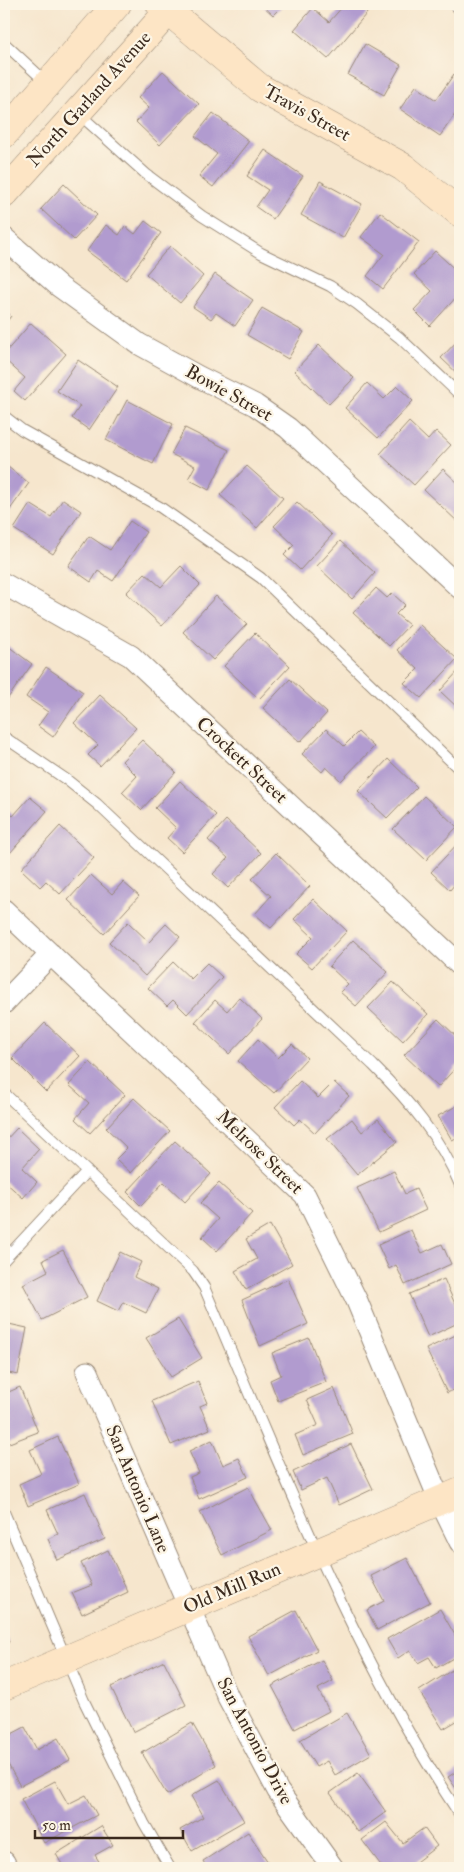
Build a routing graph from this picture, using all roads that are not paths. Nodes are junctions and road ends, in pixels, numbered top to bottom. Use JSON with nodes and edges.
{"nodes":[{"id":1,"x":117,"y":4,"type":"edge"},
{"id":2,"x":454,"y":4,"type":"edge"},
{"id":3,"x":168,"y":6,"type":"edge"},
{"id":4,"x":460,"y":10,"type":"edge"},
{"id":5,"x":4,"y":43,"type":"edge"},
{"id":6,"x":48,"y":84,"type":"junction"},
{"id":7,"x":77,"y":112,"type":"junction"},
{"id":8,"x":4,"y":134,"type":"edge"},
{"id":9,"x":4,"y":194,"type":"edge"},
{"id":10,"x":460,"y":213,"type":"edge"},
{"id":11,"x":4,"y":238,"type":"edge"},
{"id":12,"x":460,"y":395,"type":"edge"},
{"id":13,"x":4,"y":416,"type":"edge"},
{"id":14,"x":4,"y":584,"type":"edge"},
{"id":15,"x":460,"y":588,"type":"edge"},
{"id":16,"x":4,"y":737,"type":"edge"},
{"id":17,"x":460,"y":770,"type":"edge"},
{"id":18,"x":4,"y":910,"type":"edge"},
{"id":19,"x":50,"y":954,"type":"junction"},
{"id":20,"x":460,"y":965,"type":"edge"},
{"id":21,"x":4,"y":1003,"type":"edge"},
{"id":22,"x":4,"y":1093,"type":"edge"},
{"id":23,"x":87,"y":1171,"type":"junction"},
{"id":24,"x":460,"y":1185,"type":"edge"},
{"id":25,"x":4,"y":1260,"type":"edge"},
{"id":26,"x":87,"y":1372,"type":"dead end"},
{"id":27,"x":450,"y":1496,"type":"edge"},
{"id":28,"x":4,"y":1512,"type":"edge"},
{"id":29,"x":460,"y":1542,"type":"edge"},
{"id":30,"x":317,"y":1552,"type":"junction"},
{"id":31,"x":188,"y":1606,"type":"junction"},
{"id":32,"x":65,"y":1659,"type":"junction"},
{"id":33,"x":4,"y":1686,"type":"edge"},
{"id":34,"x":460,"y":1815,"type":"edge"},
{"id":35,"x":4,"y":1862,"type":"edge"},
{"id":36,"x":7,"y":1868,"type":"edge"},
{"id":37,"x":170,"y":1868,"type":"edge"},
{"id":38,"x":333,"y":1868,"type":"edge"}],
"edges":[{"from":1,"to":6,"type":"street"},
{"from":2,"to":4,"type":"lane"},
{"from":3,"to":7,"type":"street","name":"North Garland Avenue"},
{"from":3,"to":10,"type":"street","name":"Travis Street"},
{"from":5,"to":6,"type":"lane"},
{"from":6,"to":8,"type":"street"},
{"from":7,"to":9,"type":"street","name":"North Garland Avenue"},
{"from":7,"to":12,"type":"lane"},
{"from":11,"to":15,"type":"street","name":"Bowie Street"},
{"from":13,"to":17,"type":"lane"},
{"from":14,"to":20,"type":"street","name":"Crockett Street"},
{"from":16,"to":24,"type":"lane"},
{"from":18,"to":19,"type":"street","name":"Melrose Street"},
{"from":19,"to":21,"type":"street"},
{"from":19,"to":27,"type":"street","name":"Melrose Street"},
{"from":22,"to":23,"type":"lane"},
{"from":23,"to":25,"type":"lane"},
{"from":23,"to":30,"type":"lane"},
{"from":26,"to":31,"type":"street","name":"San Antonio Lane"},
{"from":27,"to":29,"type":"street","name":"Melrose Street"},
{"from":27,"to":30,"type":"street","name":"Old Mill Run"},
{"from":28,"to":32,"type":"lane"},
{"from":30,"to":31,"type":"street","name":"Old Mill Run"},
{"from":30,"to":34,"type":"lane"},
{"from":31,"to":32,"type":"street","name":"Old Mill Run"},
{"from":31,"to":38,"type":"street","name":"San Antonio Drive"},
{"from":32,"to":33,"type":"street","name":"Old Mill Run"},
{"from":32,"to":37,"type":"lane"},
{"from":35,"to":36,"type":"street"}]}
